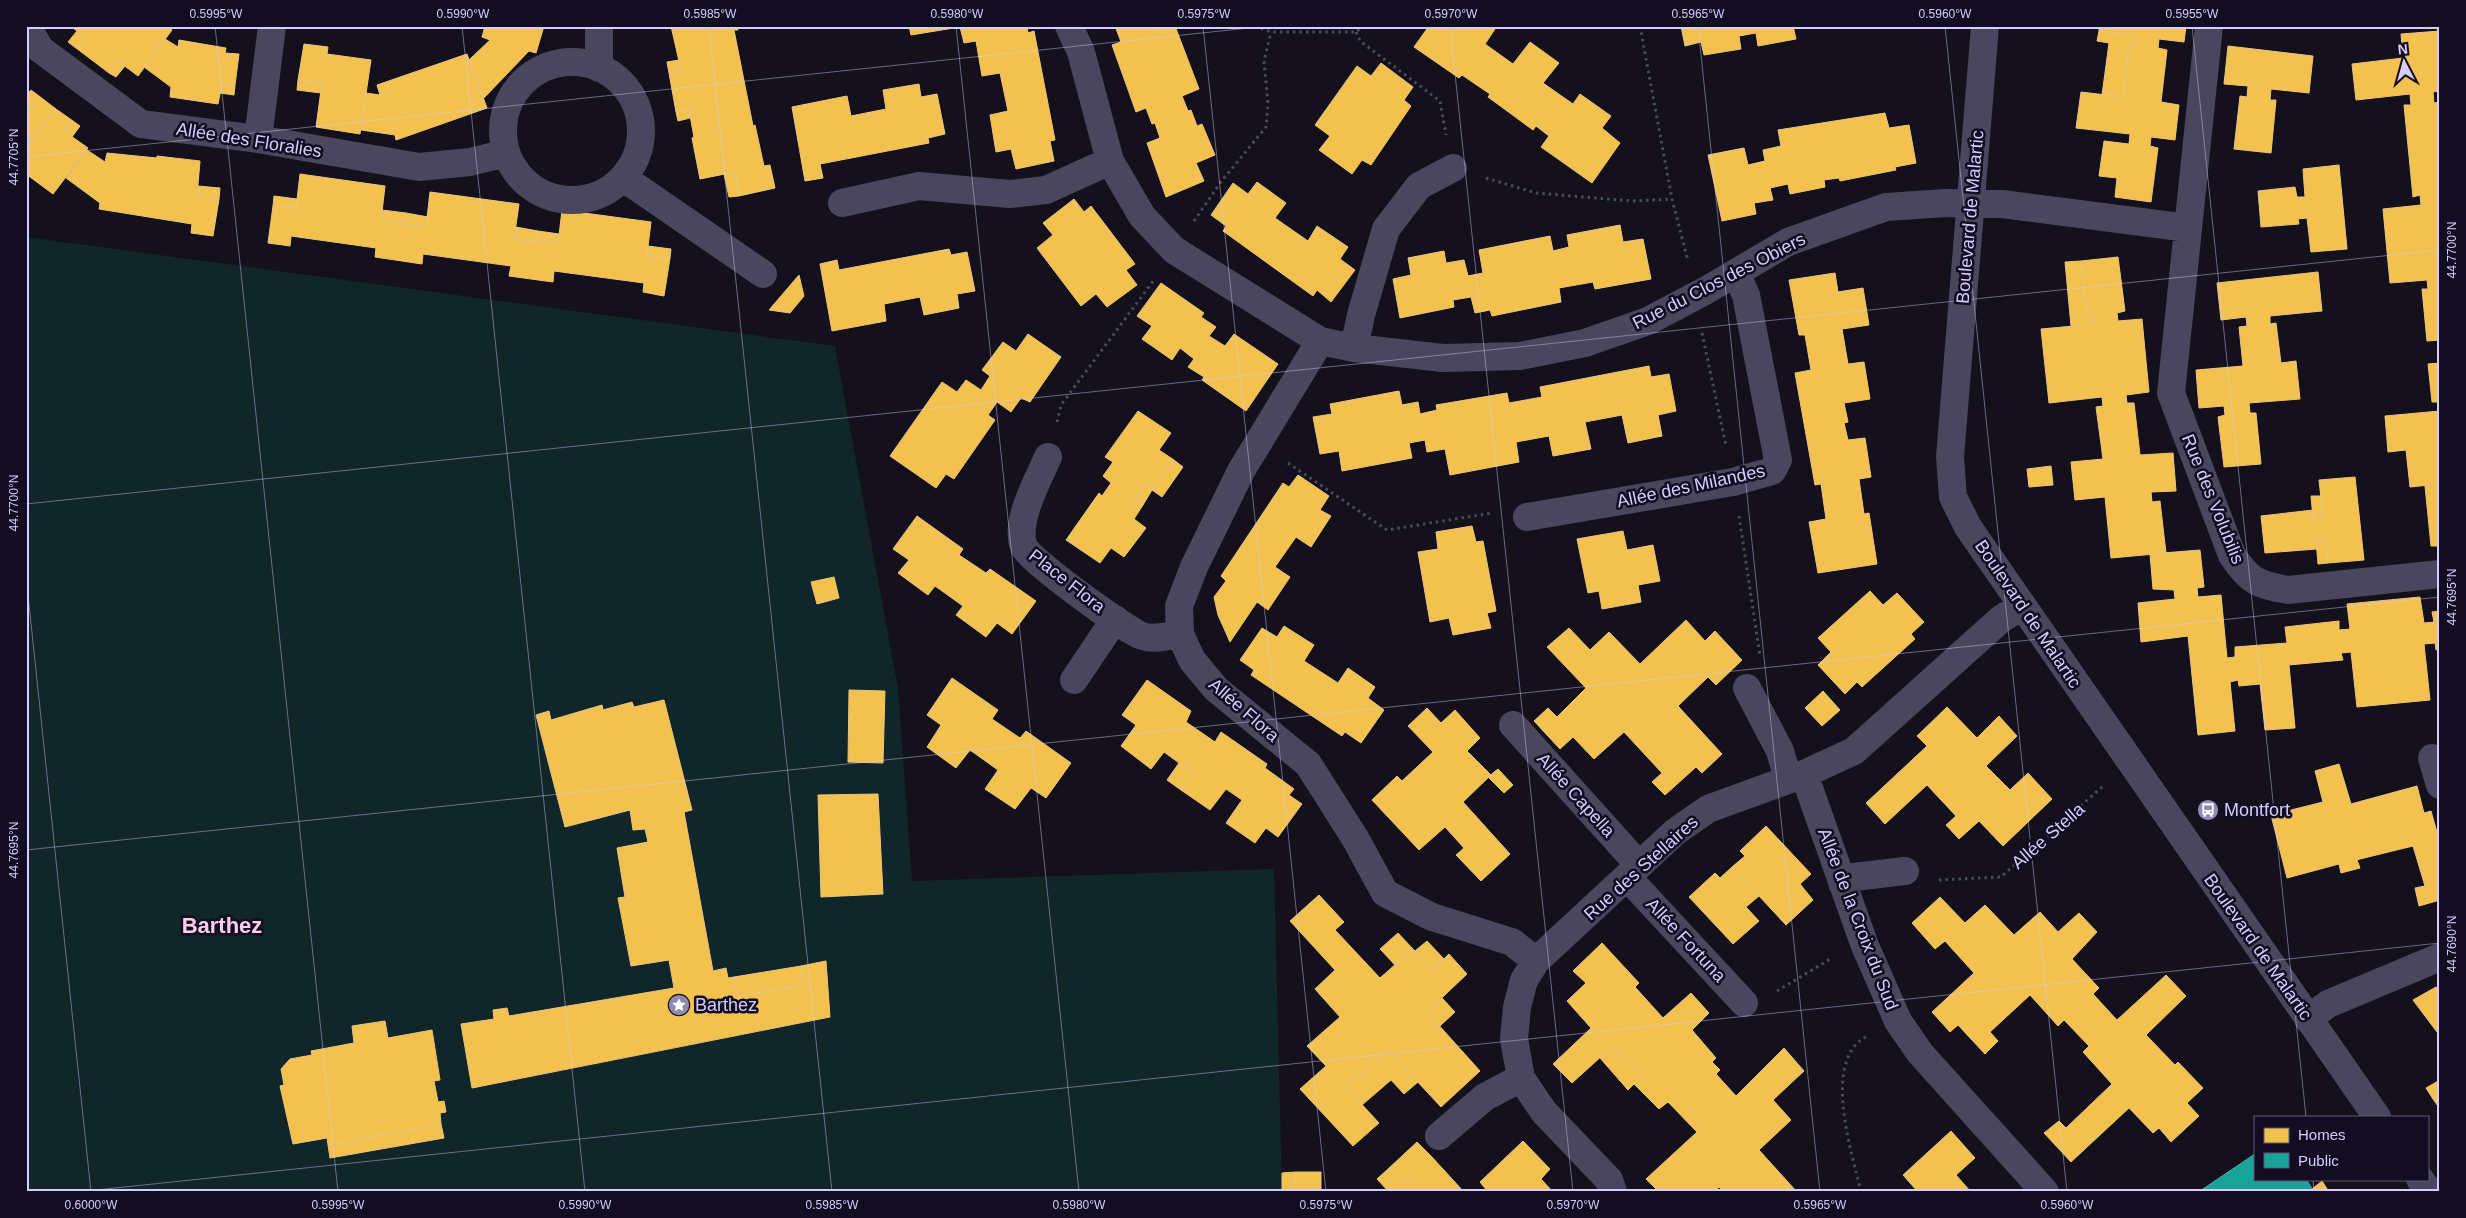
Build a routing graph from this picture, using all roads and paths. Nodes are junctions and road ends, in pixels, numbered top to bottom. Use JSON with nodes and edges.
{"nodes":[{"id":1,"x":28,"y":26,"type":"edge"},
{"id":2,"x":272,"y":26,"type":"edge"},
{"id":3,"x":599,"y":26,"type":"edge"},
{"id":4,"x":1069,"y":26,"type":"edge"},
{"id":5,"x":1255,"y":26,"type":"edge"},
{"id":6,"x":1363,"y":26,"type":"edge"},
{"id":7,"x":1640,"y":26,"type":"edge"},
{"id":8,"x":1986,"y":26,"type":"edge"},
{"id":9,"x":2208,"y":26,"type":"edge"},
{"id":10,"x":1271,"y":32,"type":"junction"},
{"id":11,"x":1356,"y":32,"type":"junction"},
{"id":12,"x":599,"y":68,"type":"junction"},
{"id":13,"x":258,"y":139,"type":"junction"},
{"id":14,"x":506,"y":153,"type":"junction"},
{"id":15,"x":1110,"y":161,"type":"junction"},
{"id":16,"x":1453,"y":168,"type":"junction"},
{"id":17,"x":625,"y":178,"type":"junction"},
{"id":18,"x":1672,"y":199,"type":"junction"},
{"id":19,"x":842,"y":203,"type":"dead end"},
{"id":20,"x":1972,"y":203,"type":"junction"},
{"id":21,"x":2188,"y":228,"type":"junction"},
{"id":22,"x":1174,"y":250,"type":"junction"},
{"id":23,"x":1736,"y":273,"type":"junction"},
{"id":24,"x":763,"y":274,"type":"dead end"},
{"id":25,"x":1155,"y":279,"type":"dead end"},
{"id":26,"x":1705,"y":291,"type":"junction"},
{"id":27,"x":1320,"y":341,"type":"junction"},
{"id":28,"x":1354,"y":348,"type":"junction"},
{"id":29,"x":1258,"y":443,"type":"junction"},
{"id":30,"x":1048,"y":456,"type":"joint"},
{"id":31,"x":1734,"y":482,"type":"junction"},
{"id":32,"x":1527,"y":517,"type":"joint"},
{"id":33,"x":2440,"y":574,"type":"edge"},
{"id":34,"x":2022,"y":606,"type":"junction"},
{"id":35,"x":1115,"y":619,"type":"junction"},
{"id":36,"x":1180,"y":634,"type":"junction"},
{"id":37,"x":1074,"y":680,"type":"dead end"},
{"id":38,"x":1747,"y":688,"type":"joint"},
{"id":39,"x":1513,"y":724,"type":"dead end"},
{"id":40,"x":2432,"y":758,"type":"dead end"},
{"id":41,"x":1796,"y":777,"type":"junction"},
{"id":42,"x":2098,"y":779,"type":"dead end"},
{"id":43,"x":2440,"y":784,"type":"edge"},
{"id":44,"x":1633,"y":871,"type":"junction"},
{"id":45,"x":1905,"y":871,"type":"joint"},
{"id":46,"x":1842,"y":883,"type":"junction"},
{"id":47,"x":2440,"y":956,"type":"edge"},
{"id":48,"x":1834,"y":957,"type":"dead end"},
{"id":49,"x":1536,"y":961,"type":"junction"},
{"id":50,"x":1744,"y":1003,"type":"joint"},
{"id":51,"x":2308,"y":1019,"type":"junction"},
{"id":52,"x":1898,"y":1021,"type":"junction"},
{"id":53,"x":1521,"y":1078,"type":"junction"},
{"id":54,"x":2376,"y":1116,"type":"edge"},
{"id":55,"x":1439,"y":1136,"type":"dead end"},
{"id":56,"x":2421,"y":1180,"type":"edge"},
{"id":57,"x":1613,"y":1192,"type":"edge"},
{"id":58,"x":1861,"y":1192,"type":"edge"},
{"id":59,"x":2045,"y":1192,"type":"edge"},
{"id":60,"x":2429,"y":1192,"type":"edge"}],
"edges":[{"from":1,"to":13,"type":"street","name":"Allée des Floralies"},
{"from":2,"to":13,"type":"street"},
{"from":3,"to":12,"type":"street"},
{"from":4,"to":15,"type":"street","name":"Rue du Clos des Obiers"},
{"from":5,"to":10,"type":"path"},
{"from":6,"to":11,"type":"path"},
{"from":7,"to":18,"type":"path"},
{"from":8,"to":20,"type":"street","name":"Boulevard de Malartic"},
{"from":9,"to":21,"type":"street","name":"Rue des Volubilis"},
{"from":10,"to":11,"type":"path"},
{"from":10,"to":22,"type":"path"},
{"from":11,"to":16,"type":"path"},
{"from":12,"to":14,"type":"street"},
{"from":12,"to":17,"type":"street"},
{"from":13,"to":14,"type":"street","name":"Allée des Floralies"},
{"from":14,"to":17,"type":"street"},
{"from":15,"to":19,"type":"street"},
{"from":15,"to":22,"type":"street","name":"Rue du Clos des Obiers"},
{"from":16,"to":18,"type":"path"},
{"from":16,"to":28,"type":"street"},
{"from":17,"to":24,"type":"street"},
{"from":18,"to":26,"type":"path"},
{"from":20,"to":21,"type":"street"},
{"from":20,"to":23,"type":"street","name":"Rue du Clos des Obiers"},
{"from":20,"to":34,"type":"street","name":"Boulevard de Malartic"},
{"from":21,"to":33,"type":"street","name":"Rue des Volubilis"},
{"from":22,"to":27,"type":"street","name":"Rue du Clos des Obiers"},
{"from":23,"to":26,"type":"street","name":"Rue du Clos des Obiers"},
{"from":23,"to":31,"type":"street","name":"Allée des Milandes"},
{"from":25,"to":30,"type":"path"},
{"from":26,"to":28,"type":"street","name":"Rue du Clos des Obiers"},
{"from":26,"to":31,"type":"path"},
{"from":27,"to":28,"type":"street","name":"Rue du Clos des Obiers"},
{"from":27,"to":29,"type":"street","name":"Allée Flora"},
{"from":29,"to":32,"type":"path"},
{"from":29,"to":36,"type":"street","name":"Allée Flora"},
{"from":30,"to":35,"type":"street","name":"Place Flora"},
{"from":31,"to":32,"type":"street","name":"Allée des Milandes"},
{"from":31,"to":38,"type":"path"},
{"from":34,"to":41,"type":"street","name":"Rue des Stellaires"},
{"from":34,"to":51,"type":"street","name":"Boulevard de Malartic"},
{"from":35,"to":36,"type":"street","name":"Place Flora"},
{"from":35,"to":37,"type":"street","name":"Place Flora"},
{"from":36,"to":49,"type":"street","name":"Allée Flora"},
{"from":38,"to":41,"type":"street","name":"Allée de la Croix du Sud"},
{"from":39,"to":44,"type":"street","name":"Allée Capella"},
{"from":40,"to":43,"type":"street"},
{"from":41,"to":44,"type":"street","name":"Rue des Stellaires"},
{"from":41,"to":46,"type":"street","name":"Allée de la Croix du Sud"},
{"from":42,"to":45,"type":"path","name":"Allée Stella"},
{"from":44,"to":49,"type":"street","name":"Rue des Stellaires"},
{"from":44,"to":50,"type":"street","name":"Allée Fortuna"},
{"from":45,"to":46,"type":"street"},
{"from":46,"to":52,"type":"street","name":"Allée de la Croix du Sud"},
{"from":47,"to":51,"type":"street"},
{"from":48,"to":50,"type":"path"},
{"from":49,"to":53,"type":"street","name":"Rue des Stellaires"},
{"from":51,"to":54,"type":"street","name":"Boulevard de Malartic"},
{"from":52,"to":58,"type":"path"},
{"from":52,"to":59,"type":"street","name":"Allée de la Croix du Sud"},
{"from":53,"to":55,"type":"street"},
{"from":53,"to":57,"type":"street","name":"Rue des Stellaires"},
{"from":56,"to":60,"type":"street"}]}
